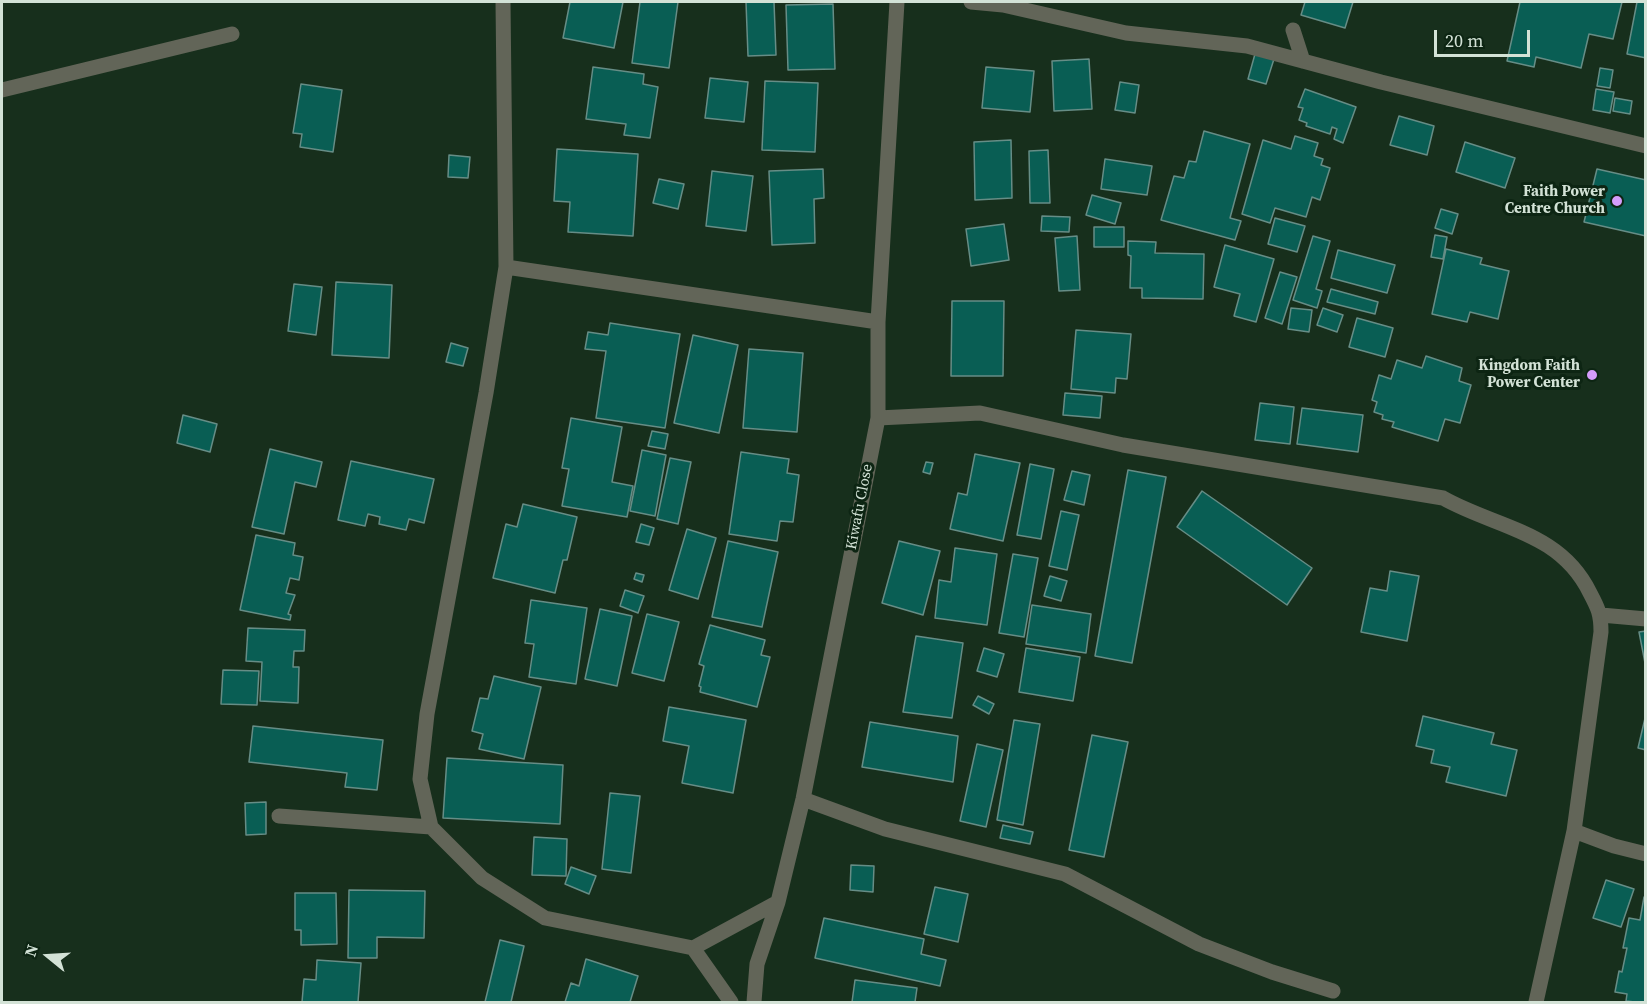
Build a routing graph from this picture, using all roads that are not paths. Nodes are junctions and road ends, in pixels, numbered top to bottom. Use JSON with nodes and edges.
{"nodes":[{"id":1,"x":503,"y":2,"type":"edge"},
{"id":2,"x":897,"y":2,"type":"edge"},
{"id":3,"x":971,"y":2,"type":"edge"},
{"id":4,"x":1293,"y":30,"type":"dead end"},
{"id":5,"x":232,"y":34,"type":"dead end"},
{"id":6,"x":1303,"y":62,"type":"junction"},
{"id":7,"x":2,"y":90,"type":"edge"},
{"id":8,"x":1646,"y":146,"type":"edge"},
{"id":9,"x":506,"y":267,"type":"junction"},
{"id":10,"x":878,"y":322,"type":"junction"},
{"id":11,"x":878,"y":418,"type":"junction"},
{"id":12,"x":1601,"y":615,"type":"junction"},
{"id":13,"x":1646,"y":619,"type":"edge"},
{"id":14,"x":802,"y":799,"type":"junction"},
{"id":15,"x":279,"y":816,"type":"dead end"},
{"id":16,"x":431,"y":827,"type":"junction"},
{"id":17,"x":1574,"y":831,"type":"junction"},
{"id":18,"x":1646,"y":854,"type":"edge"},
{"id":19,"x":778,"y":902,"type":"junction"},
{"id":20,"x":693,"y":948,"type":"junction"},
{"id":21,"x":1333,"y":991,"type":"dead end"},
{"id":22,"x":730,"y":1002,"type":"edge"},
{"id":23,"x":754,"y":1002,"type":"edge"},
{"id":24,"x":1536,"y":1002,"type":"edge"}],
"edges":[{"from":1,"to":9,"type":"street"},
{"from":2,"to":10,"type":"street","name":"Kiwafu Close"},
{"from":3,"to":6,"type":"street"},
{"from":4,"to":6,"type":"street"},
{"from":5,"to":7,"type":"street"},
{"from":6,"to":8,"type":"street"},
{"from":9,"to":10,"type":"street"},
{"from":9,"to":16,"type":"street"},
{"from":10,"to":11,"type":"street","name":"Kiwafu Close"},
{"from":11,"to":12,"type":"street"},
{"from":11,"to":14,"type":"street","name":"Kiwafu Close"},
{"from":12,"to":13,"type":"street"},
{"from":12,"to":17,"type":"street"},
{"from":14,"to":19,"type":"street","name":"Kiwafu Close"},
{"from":14,"to":21,"type":"street"},
{"from":15,"to":16,"type":"street"},
{"from":16,"to":20,"type":"street"},
{"from":17,"to":18,"type":"street"},
{"from":17,"to":24,"type":"street"},
{"from":19,"to":20,"type":"street"},
{"from":19,"to":23,"type":"street","name":"Kiwafu Close"},
{"from":20,"to":22,"type":"street"}]}
